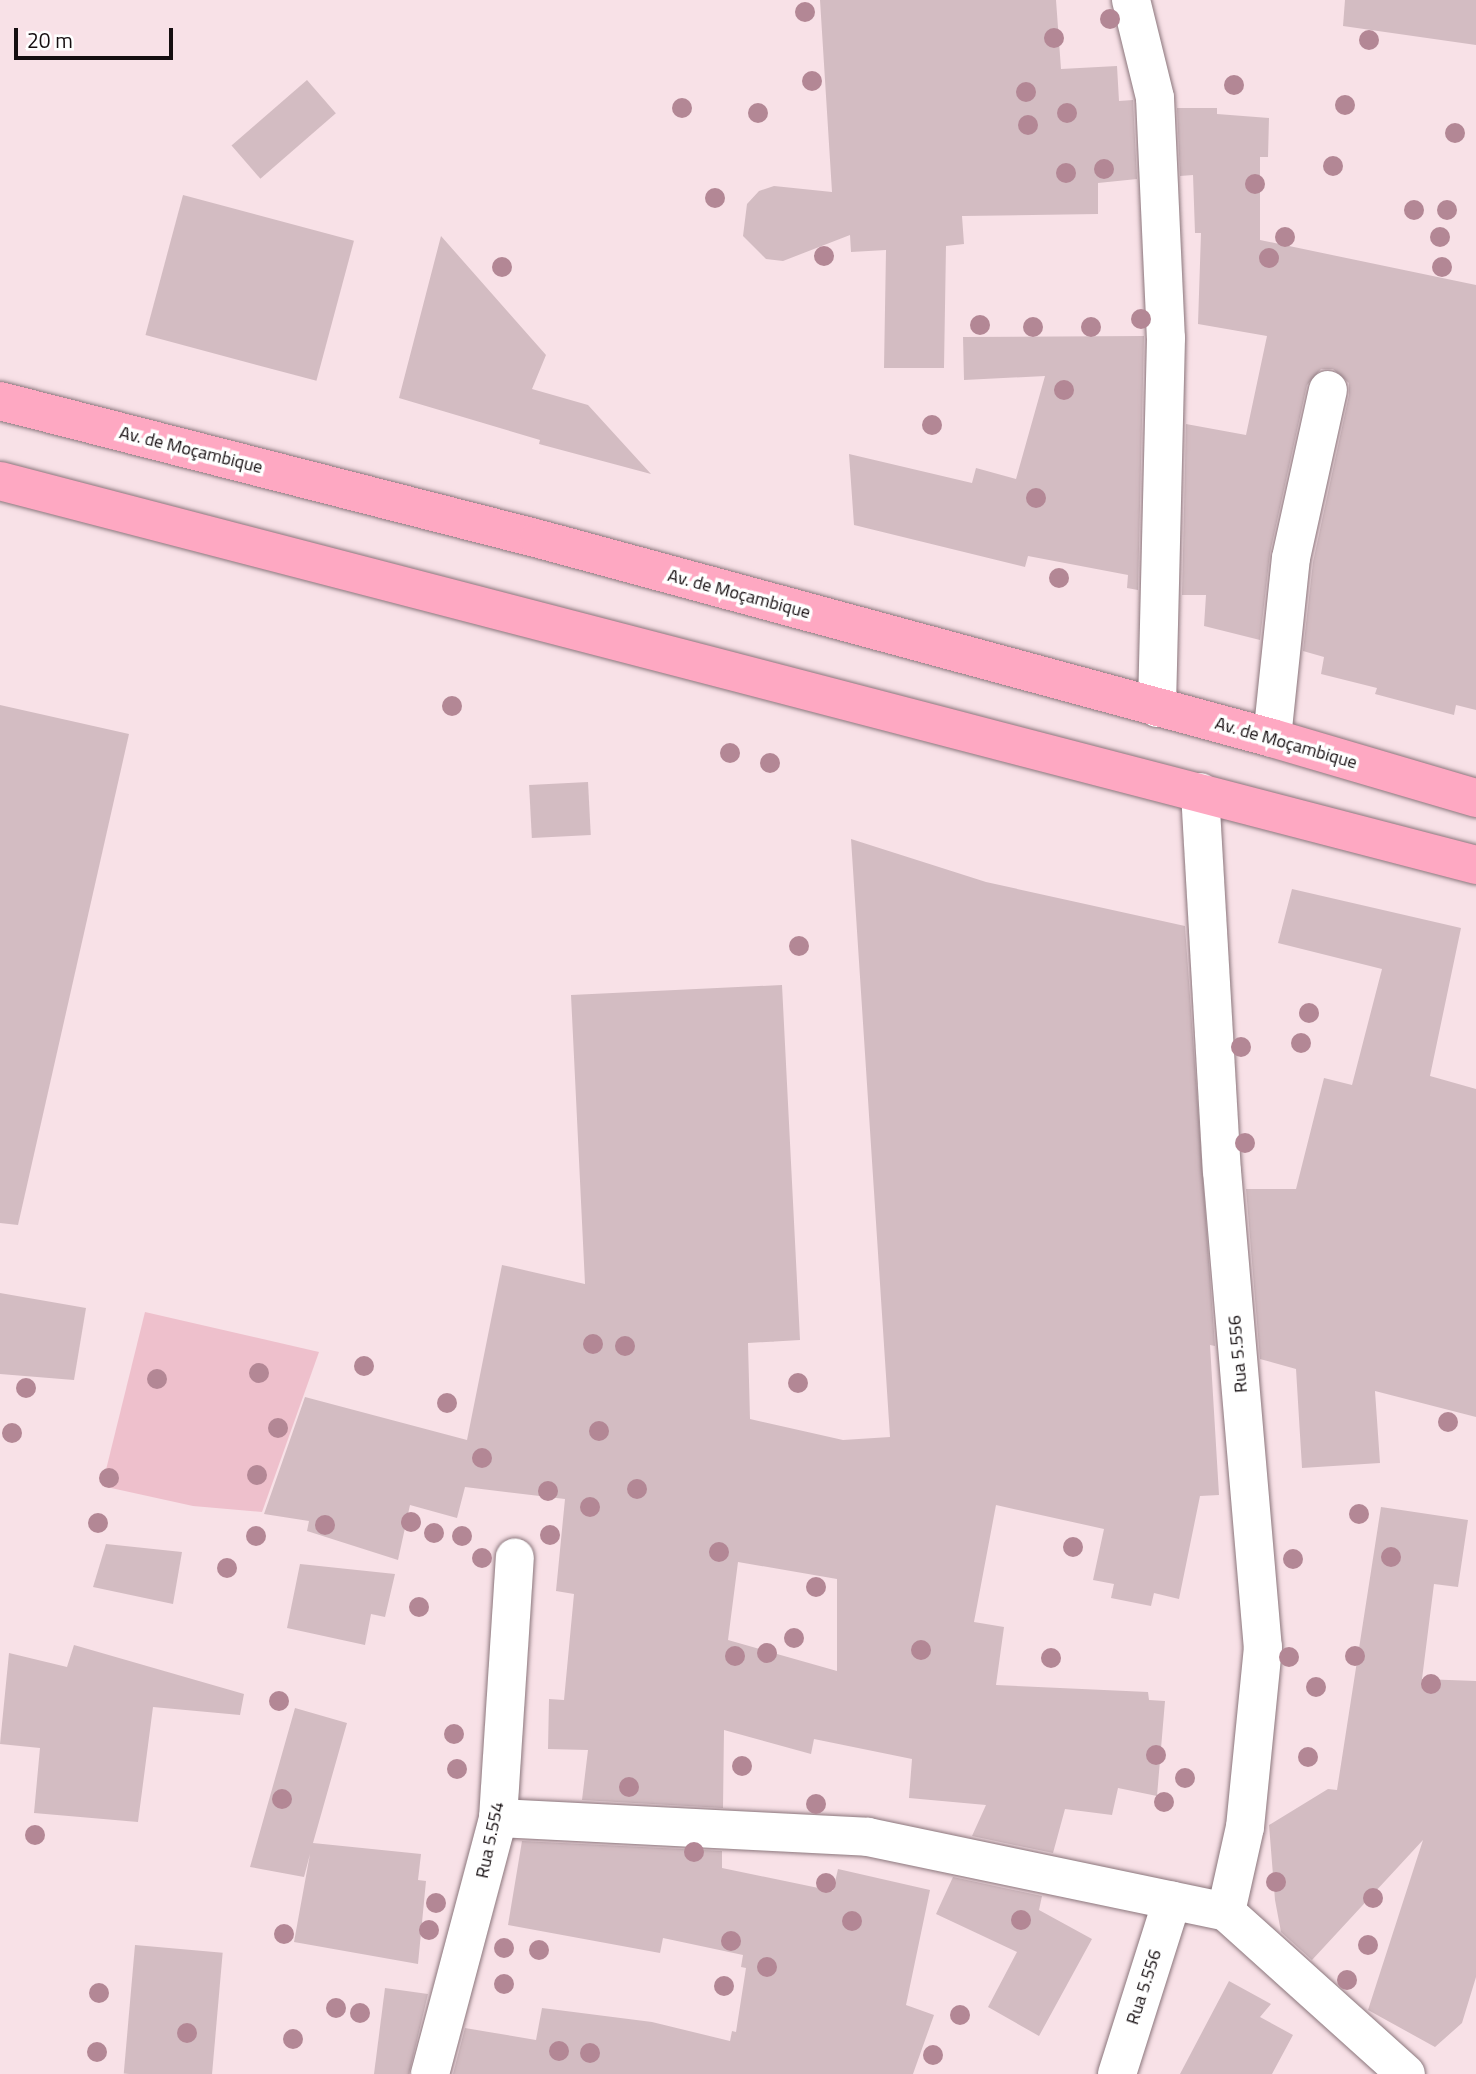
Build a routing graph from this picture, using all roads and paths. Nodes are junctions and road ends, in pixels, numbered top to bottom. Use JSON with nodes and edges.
{"nodes":[{"id":1,"x":1131,"y":0,"type":"edge"},
{"id":2,"x":1328,"y":390,"type":"dead end"},
{"id":3,"x":0,"y":401,"type":"edge"},
{"id":4,"x":0,"y":481,"type":"edge"},
{"id":5,"x":1157,"y":708,"type":"junction"},
{"id":6,"x":1272,"y":738,"type":"junction"},
{"id":7,"x":1200,"y":792,"type":"junction"},
{"id":8,"x":1476,"y":798,"type":"edge"},
{"id":9,"x":1476,"y":865,"type":"edge"},
{"id":10,"x":515,"y":1558,"type":"dead end"},
{"id":11,"x":498,"y":1818,"type":"junction"},
{"id":12,"x":1172,"y":1901,"type":"junction"},
{"id":13,"x":1226,"y":1912,"type":"junction"},
{"id":14,"x":430,"y":2074,"type":"edge"},
{"id":15,"x":1117,"y":2074,"type":"edge"},
{"id":16,"x":1406,"y":2074,"type":"edge"}],
"edges":[{"from":1,"to":5,"type":"street"},
{"from":2,"to":6,"type":"street"},
{"from":3,"to":5,"type":"highway","name":"Av. de Moçambique"},
{"from":4,"to":7,"type":"highway"},
{"from":5,"to":6,"type":"highway","name":"Av. de Moçambique"},
{"from":6,"to":8,"type":"highway","name":"Av. de Moçambique"},
{"from":7,"to":9,"type":"highway"},
{"from":7,"to":13,"type":"street","name":"Rua 5.556"},
{"from":10,"to":11,"type":"street","name":"Rua 5.554"},
{"from":11,"to":12,"type":"street"},
{"from":11,"to":14,"type":"street","name":"Rua 5.554"},
{"from":12,"to":13,"type":"street"},
{"from":12,"to":15,"type":"street","name":"Rua 5.556"},
{"from":13,"to":16,"type":"street"}]}
